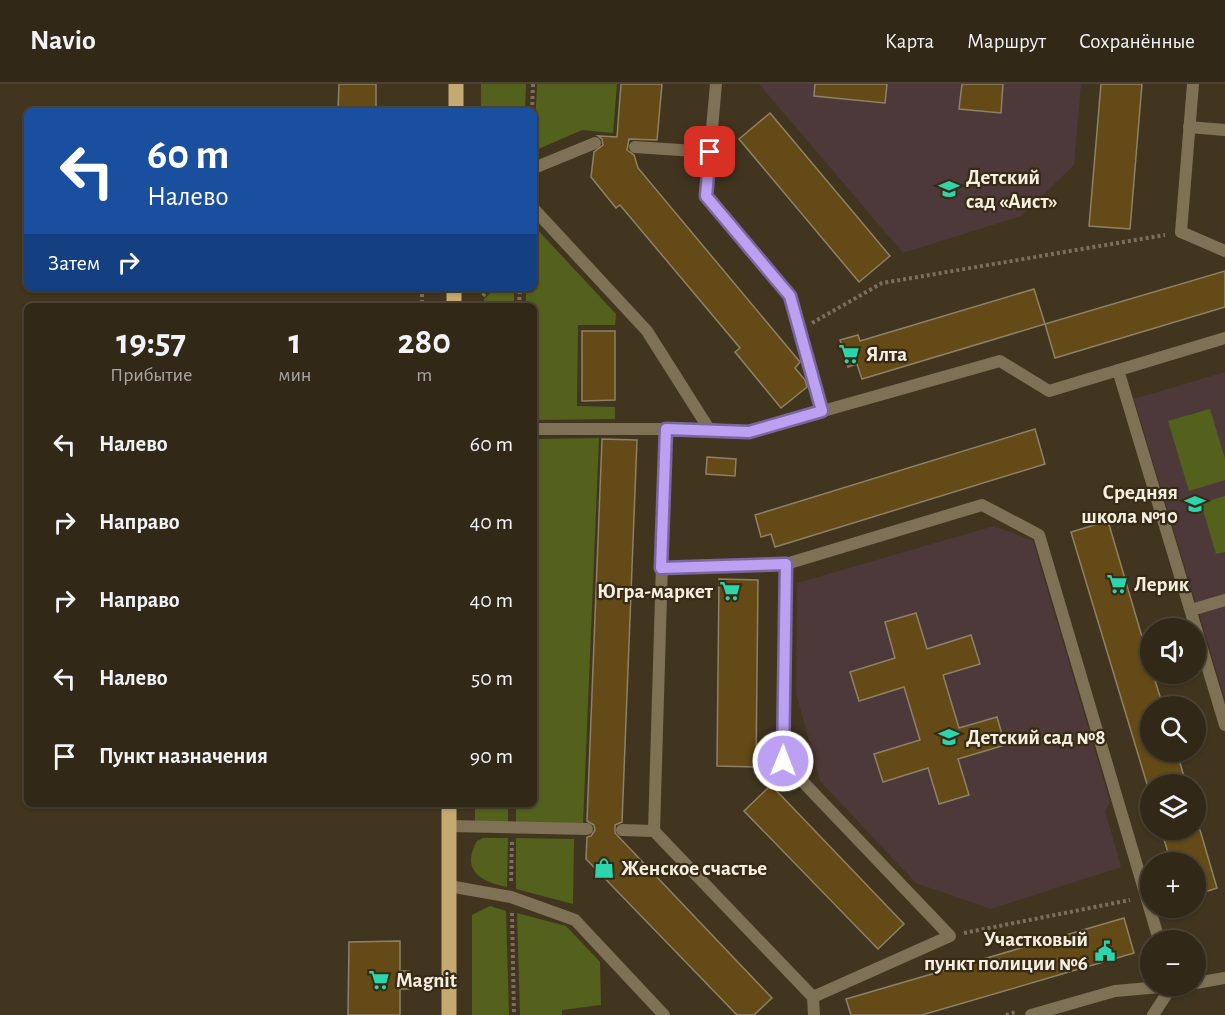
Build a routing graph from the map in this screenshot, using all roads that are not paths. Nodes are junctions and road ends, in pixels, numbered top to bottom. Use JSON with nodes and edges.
{"nodes":[{"id":1,"x":456,"y":84,"type":"edge"},
{"id":2,"x":716,"y":84,"type":"edge"},
{"id":3,"x":1192,"y":84,"type":"edge"},
{"id":4,"x":456,"y":108,"type":"edge"},
{"id":5,"x":1189,"y":127,"type":"junction"},
{"id":6,"x":1225,"y":130,"type":"edge"},
{"id":7,"x":595,"y":143,"type":"dead end"},
{"id":8,"x":635,"y":147,"type":"dead end"},
{"id":9,"x":710,"y":152,"type":"junction"},
{"id":10,"x":537,"y":167,"type":"edge"},
{"id":11,"x":537,"y":212,"type":"edge"},
{"id":12,"x":1225,"y":251,"type":"edge"},
{"id":13,"x":1225,"y":338,"type":"edge"},
{"id":14,"x":1118,"y":370,"type":"junction"},
{"id":15,"x":822,"y":411,"type":"junction"},
{"id":16,"x":537,"y":429,"type":"edge"},
{"id":17,"x":666,"y":429,"type":"junction"},
{"id":18,"x":709,"y":429,"type":"junction"},
{"id":19,"x":786,"y":564,"type":"junction"},
{"id":20,"x":661,"y":568,"type":"junction"},
{"id":21,"x":1225,"y":600,"type":"edge"},
{"id":22,"x":1191,"y":610,"type":"junction"},
{"id":23,"x":1225,"y":725,"type":"edge"},
{"id":24,"x":450,"y":807,"type":"edge"},
{"id":25,"x":449,"y":826,"type":"junction"},
{"id":26,"x":587,"y":829,"type":"dead end"},
{"id":27,"x":622,"y":830,"type":"dead end"},
{"id":28,"x":654,"y":831,"type":"junction"},
{"id":29,"x":449,"y":886,"type":"junction"},
{"id":30,"x":1156,"y":930,"type":"edge"},
{"id":31,"x":1225,"y":978,"type":"edge"},
{"id":32,"x":1206,"y":981,"type":"edge"},
{"id":33,"x":1140,"y":989,"type":"edge"},
{"id":34,"x":1166,"y":996,"type":"edge"},
{"id":35,"x":813,"y":997,"type":"junction"},
{"id":36,"x":449,"y":1015,"type":"edge"},
{"id":37,"x":664,"y":1015,"type":"edge"},
{"id":38,"x":814,"y":1015,"type":"edge"},
{"id":39,"x":1031,"y":1015,"type":"edge"},
{"id":40,"x":1153,"y":1015,"type":"edge"}],
"edges":[{"from":1,"to":4,"type":"main road"},
{"from":2,"to":9,"type":"lane"},
{"from":3,"to":5,"type":"lane"},
{"from":5,"to":6,"type":"lane"},
{"from":5,"to":12,"type":"lane"},
{"from":7,"to":10,"type":"lane"},
{"from":8,"to":9,"type":"lane"},
{"from":9,"to":15,"type":"lane"},
{"from":11,"to":18,"type":"lane"},
{"from":13,"to":14,"type":"lane"},
{"from":14,"to":15,"type":"lane"},
{"from":14,"to":22,"type":"lane"},
{"from":15,"to":18,"type":"lane"},
{"from":16,"to":17,"type":"lane"},
{"from":17,"to":18,"type":"lane"},
{"from":17,"to":20,"type":"lane"},
{"from":19,"to":20,"type":"lane"},
{"from":19,"to":30,"type":"lane"},
{"from":19,"to":35,"type":"lane"},
{"from":20,"to":28,"type":"lane"},
{"from":21,"to":22,"type":"lane"},
{"from":22,"to":23,"type":"lane"},
{"from":24,"to":25,"type":"main road"},
{"from":25,"to":26,"type":"lane"},
{"from":25,"to":29,"type":"main road"},
{"from":27,"to":28,"type":"lane"},
{"from":28,"to":35,"type":"lane"},
{"from":29,"to":36,"type":"main road"},
{"from":29,"to":37,"type":"lane"},
{"from":31,"to":32,"type":"lane"},
{"from":33,"to":39,"type":"lane"},
{"from":34,"to":40,"type":"lane"},
{"from":35,"to":38,"type":"lane"}]}
